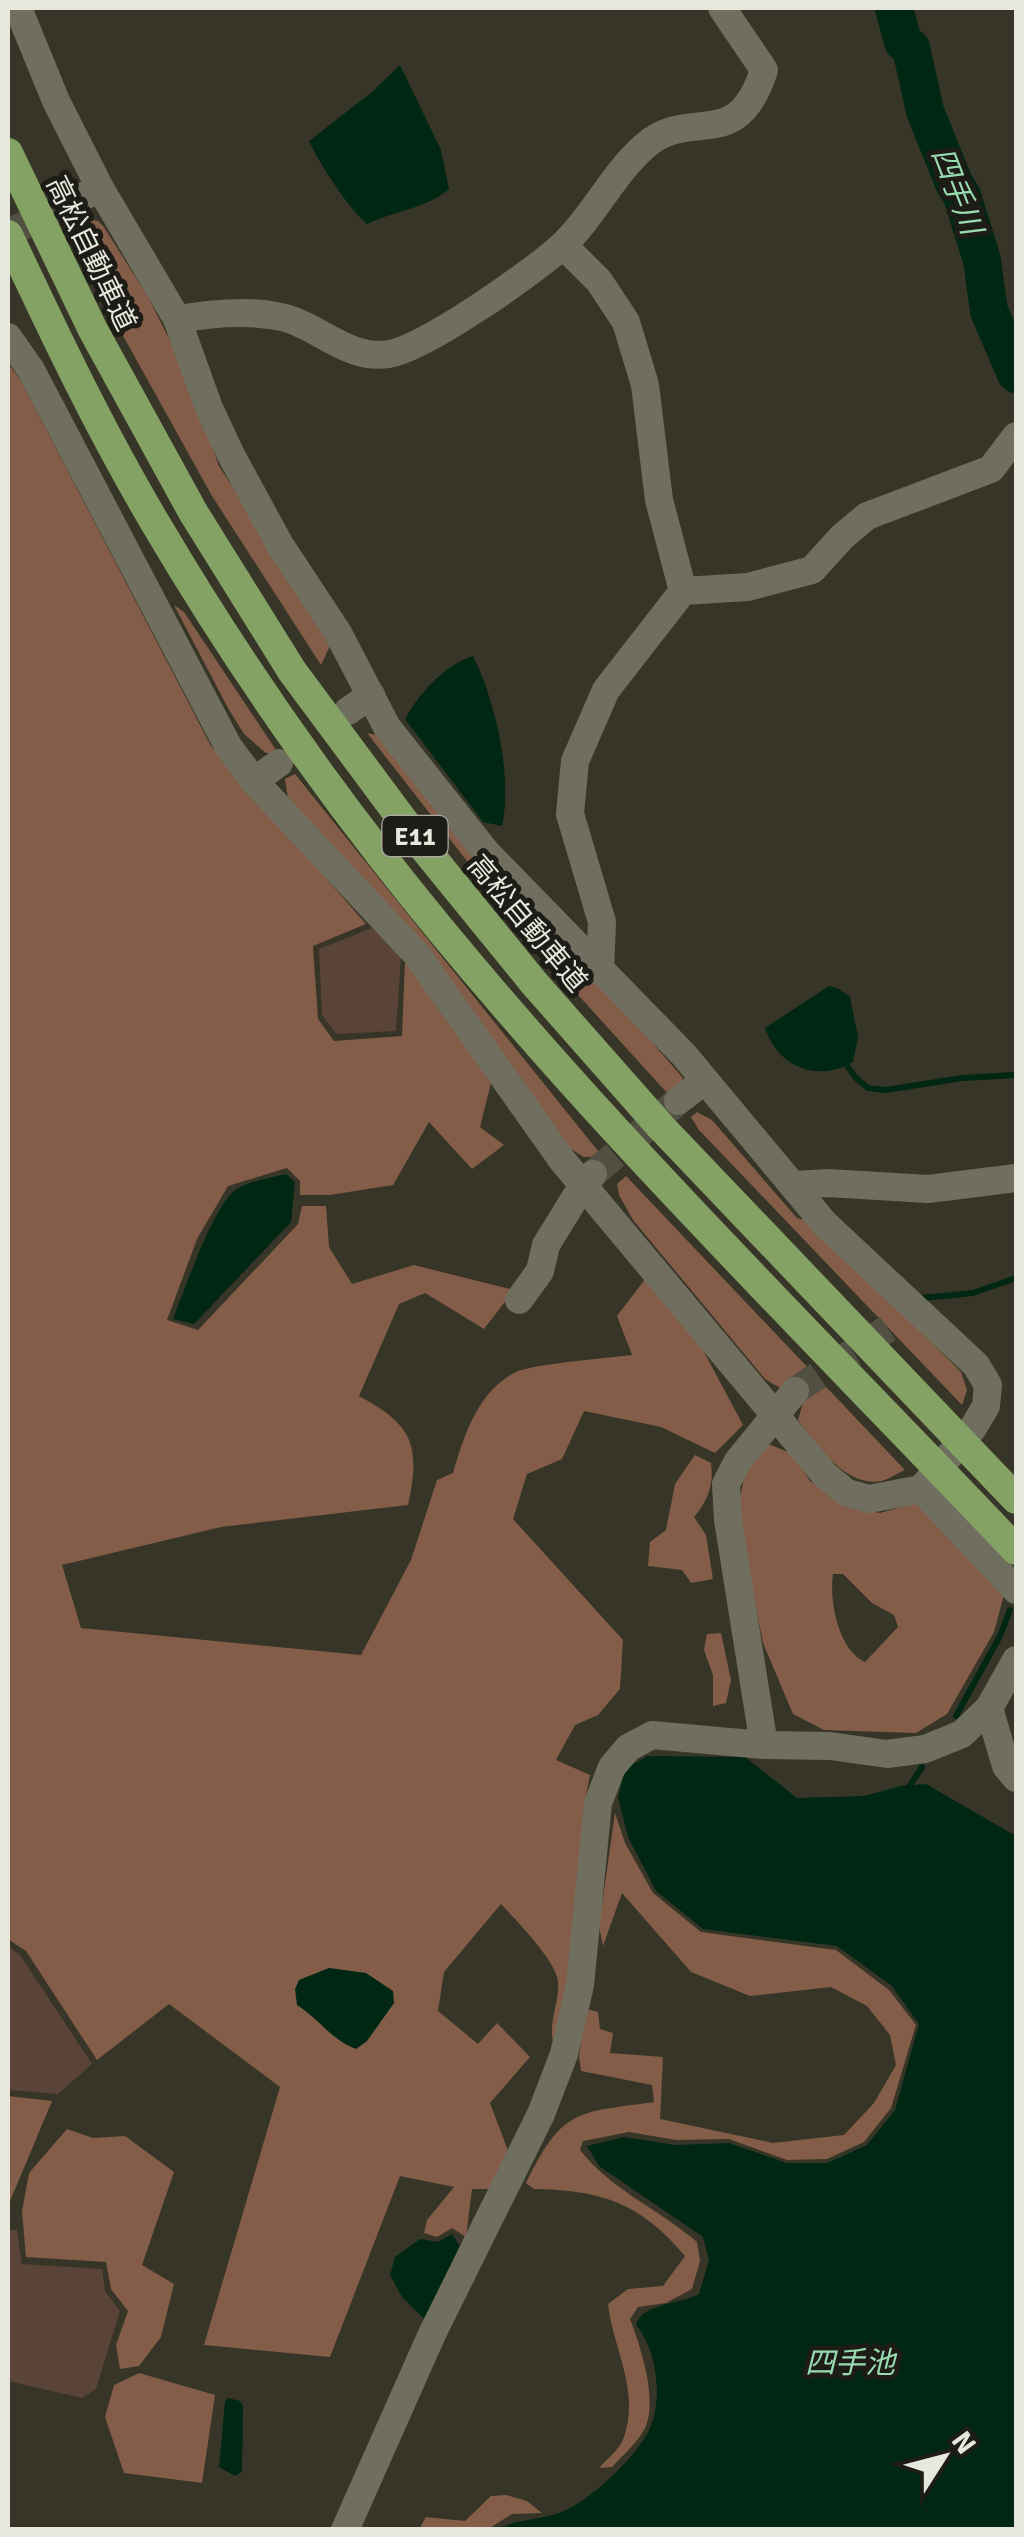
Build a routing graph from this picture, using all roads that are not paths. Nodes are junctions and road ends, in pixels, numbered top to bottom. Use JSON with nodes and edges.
{"nodes":[{"id":1,"x":18,"y":8,"type":"edge"},
{"id":2,"x":722,"y":8,"type":"edge"},
{"id":3,"x":8,"y":153,"type":"edge"},
{"id":4,"x":100,"y":188,"type":"junction"},
{"id":5,"x":72,"y":202,"type":"tunnel mouth"},
{"id":6,"x":8,"y":235,"type":"edge"},
{"id":7,"x":562,"y":245,"type":"junction"},
{"id":8,"x":177,"y":319,"type":"junction"},
{"id":9,"x":8,"y":337,"type":"edge"},
{"id":10,"x":1016,"y":436,"type":"edge"},
{"id":11,"x":683,"y":591,"type":"junction"},
{"id":12,"x":279,"y":763,"type":"dead end"},
{"id":13,"x":254,"y":781,"type":"junction"},
{"id":14,"x":600,"y":971,"type":"junction"},
{"id":15,"x":704,"y":1081,"type":"junction"},
{"id":16,"x":678,"y":1101,"type":"tunnel mouth"},
{"id":17,"x":1016,"y":1178,"type":"edge"},
{"id":18,"x":589,"y":1179,"type":"junction"},
{"id":19,"x":795,"y":1185,"type":"junction"},
{"id":20,"x":519,"y":1300,"type":"dead end"},
{"id":21,"x":796,"y":1392,"type":"tunnel mouth"},
{"id":22,"x":777,"y":1415,"type":"junction"},
{"id":23,"x":921,"y":1489,"type":"junction"},
{"id":24,"x":1016,"y":1500,"type":"edge"},
{"id":25,"x":1016,"y":1550,"type":"edge"},
{"id":26,"x":1016,"y":1590,"type":"edge"},
{"id":27,"x":1016,"y":1660,"type":"edge"},
{"id":28,"x":989,"y":1708,"type":"junction"},
{"id":29,"x":764,"y":1745,"type":"junction"},
{"id":30,"x":1016,"y":1778,"type":"edge"},
{"id":31,"x":345,"y":2530,"type":"edge"}],
"edges":[{"from":1,"to":4,"type":"street"},
{"from":2,"to":7,"type":"street"},
{"from":3,"to":24,"type":"highway","name":"高松自動車道","number":"E11"},
{"from":4,"to":5,"type":"street"},
{"from":4,"to":8,"type":"street"},
{"from":6,"to":25,"type":"highway","number":"E11"},
{"from":7,"to":8,"type":"street"},
{"from":7,"to":11,"type":"street"},
{"from":8,"to":14,"type":"street"},
{"from":9,"to":13,"type":"street"},
{"from":10,"to":11,"type":"street"},
{"from":11,"to":14,"type":"street"},
{"from":12,"to":13,"type":"street"},
{"from":13,"to":18,"type":"street"},
{"from":14,"to":15,"type":"street"},
{"from":15,"to":16,"type":"street"},
{"from":15,"to":19,"type":"street"},
{"from":17,"to":19,"type":"street"},
{"from":18,"to":20,"type":"street"},
{"from":18,"to":22,"type":"street"},
{"from":19,"to":23,"type":"street"},
{"from":21,"to":22,"type":"street"},
{"from":22,"to":23,"type":"street"},
{"from":22,"to":29,"type":"street"},
{"from":23,"to":26,"type":"street"},
{"from":27,"to":28,"type":"street"},
{"from":28,"to":29,"type":"street"},
{"from":28,"to":30,"type":"street"},
{"from":29,"to":31,"type":"street"}]}
